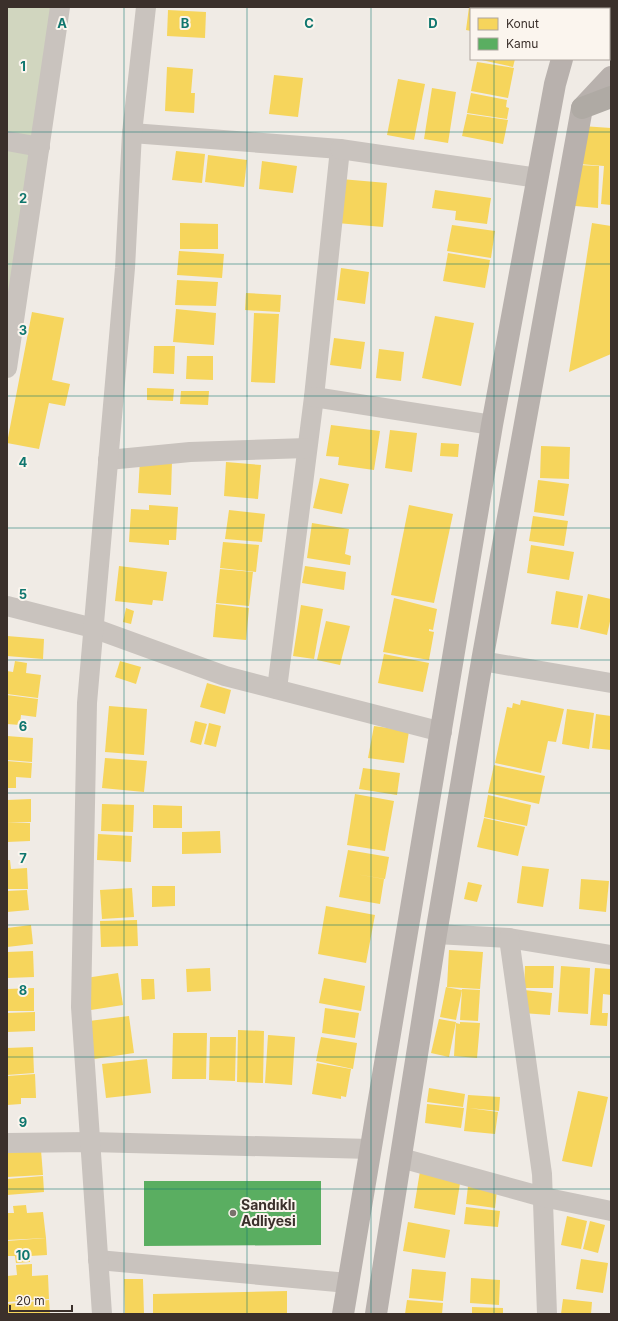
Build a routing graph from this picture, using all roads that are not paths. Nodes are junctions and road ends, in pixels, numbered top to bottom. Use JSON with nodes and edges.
{"nodes":[{"id":1,"x":60,"y":7,"type":"edge"},
{"id":2,"x":146,"y":7,"type":"edge"},
{"id":3,"x":562,"y":60,"type":"edge"},
{"id":4,"x":611,"y":77,"type":"edge"},
{"id":5,"x":611,"y":97,"type":"edge"},
{"id":6,"x":582,"y":108,"type":"junction"},
{"id":7,"x":132,"y":133,"type":"junction"},
{"id":8,"x":7,"y":141,"type":"edge"},
{"id":9,"x":40,"y":147,"type":"junction"},
{"id":10,"x":340,"y":149,"type":"junction"},
{"id":11,"x":538,"y":178,"type":"junction"},
{"id":12,"x":13,"y":294,"type":"edge"},
{"id":13,"x":7,"y":368,"type":"edge"},
{"id":14,"x":314,"y":397,"type":"junction"},
{"id":15,"x":492,"y":425,"type":"junction"},
{"id":16,"x":307,"y":448,"type":"junction"},
{"id":17,"x":108,"y":460,"type":"junction"},
{"id":18,"x":7,"y":606,"type":"edge"},
{"id":19,"x":93,"y":628,"type":"junction"},
{"id":20,"x":482,"y":661,"type":"junction"},
{"id":21,"x":611,"y":684,"type":"edge"},
{"id":22,"x":277,"y":689,"type":"junction"},
{"id":23,"x":442,"y":732,"type":"junction"},
{"id":24,"x":436,"y":934,"type":"junction"},
{"id":25,"x":509,"y":938,"type":"junction"},
{"id":26,"x":611,"y":955,"type":"edge"},
{"id":27,"x":90,"y":1142,"type":"junction"},
{"id":28,"x":7,"y":1143,"type":"edge"},
{"id":29,"x":371,"y":1150,"type":"junction"},
{"id":30,"x":401,"y":1158,"type":"junction"},
{"id":31,"x":543,"y":1197,"type":"junction"},
{"id":32,"x":611,"y":1211,"type":"edge"},
{"id":33,"x":98,"y":1260,"type":"junction"},
{"id":34,"x":348,"y":1283,"type":"junction"},
{"id":35,"x":102,"y":1314,"type":"edge"},
{"id":36,"x":343,"y":1314,"type":"edge"},
{"id":37,"x":376,"y":1314,"type":"edge"},
{"id":38,"x":547,"y":1314,"type":"edge"}],
"edges":[{"from":1,"to":9,"type":"street"},
{"from":2,"to":7,"type":"street"},
{"from":3,"to":11,"type":"main road"},
{"from":4,"to":6,"type":"main road"},
{"from":5,"to":6,"type":"highway"},
{"from":6,"to":20,"type":"main road"},
{"from":7,"to":10,"type":"street"},
{"from":7,"to":17,"type":"street"},
{"from":8,"to":9,"type":"street"},
{"from":9,"to":12,"type":"street"},
{"from":10,"to":11,"type":"street"},
{"from":10,"to":14,"type":"street"},
{"from":11,"to":15,"type":"main road"},
{"from":12,"to":13,"type":"street"},
{"from":14,"to":15,"type":"street"},
{"from":14,"to":16,"type":"street"},
{"from":15,"to":23,"type":"main road"},
{"from":16,"to":17,"type":"street"},
{"from":16,"to":22,"type":"street"},
{"from":17,"to":19,"type":"street"},
{"from":18,"to":19,"type":"street"},
{"from":19,"to":22,"type":"street"},
{"from":19,"to":27,"type":"street"},
{"from":20,"to":21,"type":"street"},
{"from":20,"to":24,"type":"main road"},
{"from":22,"to":23,"type":"street"},
{"from":23,"to":29,"type":"main road"},
{"from":24,"to":25,"type":"street"},
{"from":24,"to":30,"type":"main road"},
{"from":25,"to":26,"type":"street"},
{"from":25,"to":31,"type":"street"},
{"from":27,"to":28,"type":"street"},
{"from":27,"to":29,"type":"street"},
{"from":27,"to":33,"type":"street"},
{"from":29,"to":34,"type":"main road"},
{"from":30,"to":31,"type":"street"},
{"from":30,"to":37,"type":"main road"},
{"from":31,"to":32,"type":"street"},
{"from":31,"to":38,"type":"street"},
{"from":33,"to":34,"type":"street"},
{"from":33,"to":35,"type":"street"},
{"from":34,"to":36,"type":"main road"}]}
